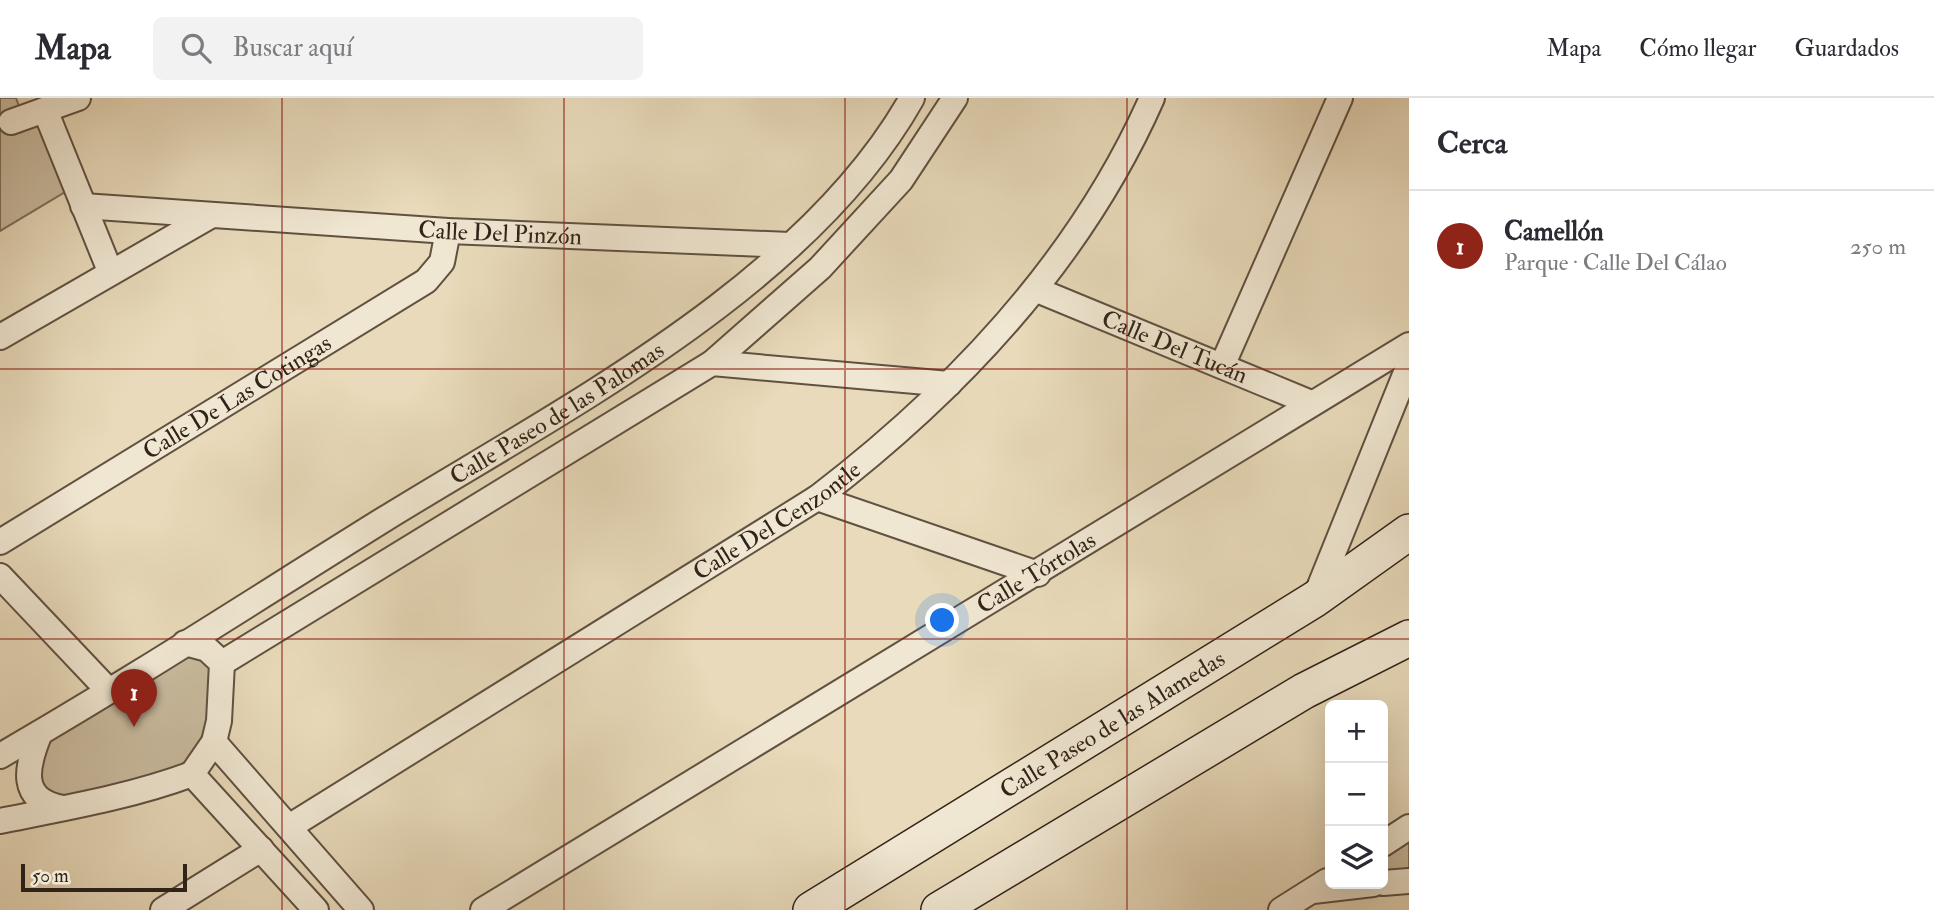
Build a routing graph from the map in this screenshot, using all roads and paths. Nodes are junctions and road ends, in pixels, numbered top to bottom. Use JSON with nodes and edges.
{"nodes":[{"id":1,"x":78,"y":98,"type":"edge"},
{"id":2,"x":912,"y":98,"type":"edge"},
{"id":3,"x":955,"y":98,"type":"edge"},
{"id":4,"x":1152,"y":98,"type":"edge"},
{"id":5,"x":1340,"y":98,"type":"edge"},
{"id":6,"x":45,"y":110,"type":"junction"},
{"id":7,"x":11,"y":122,"type":"dead end"},
{"id":8,"x":83,"y":206,"type":"junction"},
{"id":9,"x":210,"y":216,"type":"junction"},
{"id":10,"x":448,"y":231,"type":"junction"},
{"id":11,"x":790,"y":244,"type":"junction"},
{"id":12,"x":110,"y":271,"type":"junction"},
{"id":13,"x":1037,"y":290,"type":"junction"},
{"id":14,"x":0,"y":337,"type":"edge"},
{"id":15,"x":1409,"y":345,"type":"edge"},
{"id":16,"x":712,"y":363,"type":"junction"},
{"id":17,"x":1409,"y":365,"type":"edge"},
{"id":18,"x":1222,"y":366,"type":"junction"},
{"id":19,"x":949,"y":384,"type":"junction"},
{"id":20,"x":1311,"y":403,"type":"junction"},
{"id":21,"x":817,"y":498,"type":"junction"},
{"id":22,"x":1409,"y":532,"type":"edge"},
{"id":23,"x":0,"y":542,"type":"edge"},
{"id":24,"x":1038,"y":574,"type":"junction"},
{"id":25,"x":0,"y":576,"type":"edge"},
{"id":26,"x":1315,"y":599,"type":"junction"},
{"id":27,"x":1409,"y":638,"type":"edge"},
{"id":28,"x":185,"y":642,"type":"junction"},
{"id":29,"x":222,"y":663,"type":"junction"},
{"id":30,"x":108,"y":690,"type":"junction"},
{"id":31,"x":40,"y":733,"type":"junction"},
{"id":32,"x":214,"y":742,"type":"junction"},
{"id":33,"x":0,"y":756,"type":"edge"},
{"id":34,"x":192,"y":774,"type":"junction"},
{"id":35,"x":63,"y":808,"type":"junction"},
{"id":36,"x":0,"y":821,"type":"edge"},
{"id":37,"x":289,"y":827,"type":"junction"},
{"id":38,"x":1409,"y":827,"type":"edge"},
{"id":39,"x":1388,"y":841,"type":"edge"},
{"id":40,"x":261,"y":849,"type":"junction"},
{"id":41,"x":1409,"y":881,"type":"edge"},
{"id":42,"x":1388,"y":883,"type":"edge"},
{"id":43,"x":1322,"y":885,"type":"edge"},
{"id":44,"x":163,"y":910,"type":"edge"},
{"id":45,"x":316,"y":910,"type":"edge"},
{"id":46,"x":361,"y":910,"type":"edge"},
{"id":47,"x":483,"y":910,"type":"edge"},
{"id":48,"x":811,"y":910,"type":"edge"},
{"id":49,"x":939,"y":910,"type":"edge"},
{"id":50,"x":1281,"y":910,"type":"edge"}],
"edges":[{"from":1,"to":6,"type":"street"},
{"from":2,"to":11,"type":"street","name":"Calle Paseo de las Palomas"},
{"from":3,"to":16,"type":"street","name":"Calle Paseo de las Palomas"},
{"from":4,"to":13,"type":"street","name":"Calle Del Cenzontle"},
{"from":5,"to":18,"type":"street"},
{"from":6,"to":7,"type":"street"},
{"from":6,"to":8,"type":"street"},
{"from":8,"to":9,"type":"street","name":"Calle Del Pinzón"},
{"from":8,"to":12,"type":"street"},
{"from":9,"to":10,"type":"street","name":"Calle Del Pinzón"},
{"from":9,"to":12,"type":"street"},
{"from":10,"to":11,"type":"street","name":"Calle Del Pinzón"},
{"from":10,"to":23,"type":"street","name":"Calle De Las Cotingas"},
{"from":11,"to":28,"type":"street","name":"Calle Paseo de las Palomas"},
{"from":12,"to":14,"type":"street"},
{"from":13,"to":18,"type":"street","name":"Calle Del Tucán"},
{"from":13,"to":19,"type":"street","name":"Calle Del Cenzontle"},
{"from":15,"to":20,"type":"street","name":"Calle Tórtolas"},
{"from":16,"to":19,"type":"street"},
{"from":16,"to":29,"type":"street","name":"Calle Paseo de las Palomas"},
{"from":17,"to":26,"type":"street"},
{"from":18,"to":20,"type":"street","name":"Calle Del Tucán"},
{"from":19,"to":21,"type":"street","name":"Calle Del Cenzontle"},
{"from":20,"to":24,"type":"street","name":"Calle Tórtolas"},
{"from":21,"to":24,"type":"street"},
{"from":21,"to":37,"type":"street","name":"Calle Del Cenzontle"},
{"from":22,"to":26,"type":"street","name":"Calle Paseo de las Alamedas"},
{"from":24,"to":47,"type":"street","name":"Calle Tórtolas"},
{"from":25,"to":30,"type":"street"},
{"from":26,"to":48,"type":"street","name":"Calle Paseo de las Alamedas"},
{"from":27,"to":49,"type":"street"},
{"from":28,"to":29,"type":"street"},
{"from":28,"to":30,"type":"street","name":"Calle Paseo de las Palomas"},
{"from":29,"to":32,"type":"street"},
{"from":30,"to":31,"type":"street","name":"Calle Paseo de las Palomas"},
{"from":31,"to":33,"type":"street","name":"Calle Paseo de las Palomas"},
{"from":31,"to":35,"type":"street"},
{"from":32,"to":34,"type":"street"},
{"from":32,"to":37,"type":"street"},
{"from":34,"to":35,"type":"street"},
{"from":34,"to":40,"type":"street"},
{"from":35,"to":36,"type":"street"},
{"from":37,"to":46,"type":"street"},
{"from":38,"to":39,"type":"street"},
{"from":40,"to":44,"type":"street"},
{"from":40,"to":45,"type":"street"},
{"from":41,"to":42,"type":"street"},
{"from":43,"to":50,"type":"street"}]}
